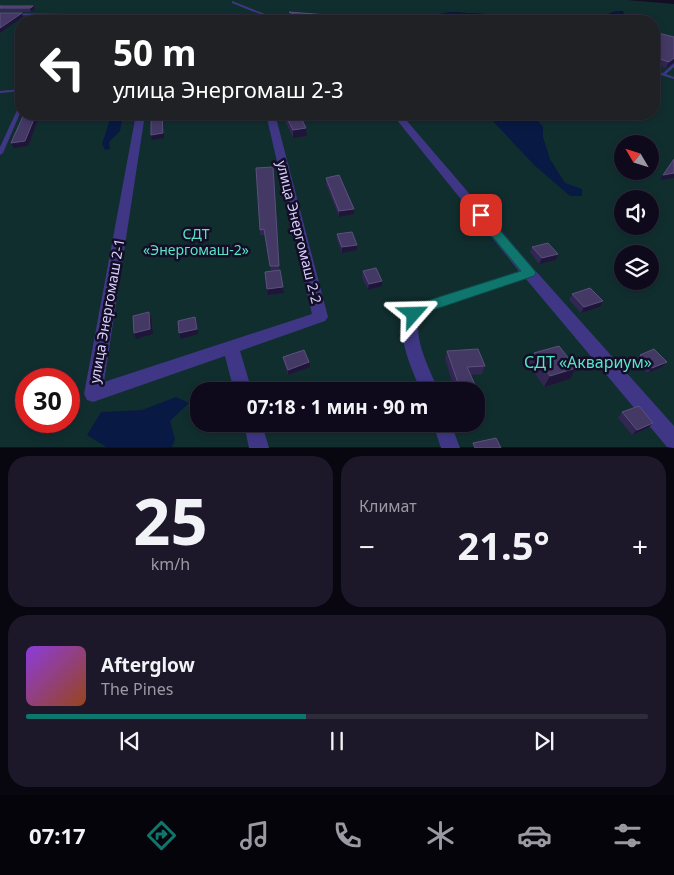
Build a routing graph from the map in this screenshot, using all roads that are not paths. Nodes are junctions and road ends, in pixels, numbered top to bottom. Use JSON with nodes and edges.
{"nodes":[{"id":1,"x":233,"y":2,"type":"dead end"},
{"id":2,"x":0,"y":14,"type":"edge"},
{"id":3,"x":73,"y":15,"type":"edge"},
{"id":4,"x":264,"y":15,"type":"edge"},
{"id":5,"x":674,"y":65,"type":"edge"},
{"id":6,"x":660,"y":73,"type":"edge"},
{"id":7,"x":663,"y":74,"type":"junction"},
{"id":8,"x":674,"y":78,"type":"edge"},
{"id":9,"x":15,"y":91,"type":"edge"},
{"id":10,"x":0,"y":92,"type":"edge"},
{"id":11,"x":15,"y":120,"type":"edge"},
{"id":12,"x":139,"y":120,"type":"edge"},
{"id":13,"x":272,"y":120,"type":"edge"},
{"id":14,"x":401,"y":120,"type":"edge"},
{"id":15,"x":0,"y":153,"type":"edge"},
{"id":16,"x":529,"y":273,"type":"junction"},
{"id":17,"x":231,"y":348,"type":"junction"},
{"id":18,"x":240,"y":382,"type":"edge"},
{"id":19,"x":427,"y":382,"type":"edge"},
{"id":20,"x":255,"y":432,"type":"edge"},
{"id":21,"x":445,"y":432,"type":"edge"},
{"id":22,"x":674,"y":440,"type":"edge"},
{"id":23,"x":260,"y":448,"type":"edge"},
{"id":24,"x":451,"y":448,"type":"edge"}],
"edges":[{"from":1,"to":4,"type":"lane"},
{"from":2,"to":3,"type":"lane"},
{"from":5,"to":7,"type":"lane"},
{"from":6,"to":7,"type":"lane"},
{"from":7,"to":8,"type":"lane"},
{"from":9,"to":10,"type":"lane"},
{"from":11,"to":15,"type":"lane"},
{"from":12,"to":17,"type":"street","name":"улица Энергомаш 2-1"},
{"from":13,"to":17,"type":"street","name":"улица Энергомаш 2-2"},
{"from":14,"to":16,"type":"street"},
{"from":16,"to":19,"type":"street"},
{"from":16,"to":22,"type":"street"},
{"from":17,"to":18,"type":"street"},
{"from":20,"to":23,"type":"street"},
{"from":21,"to":24,"type":"street"}]}
